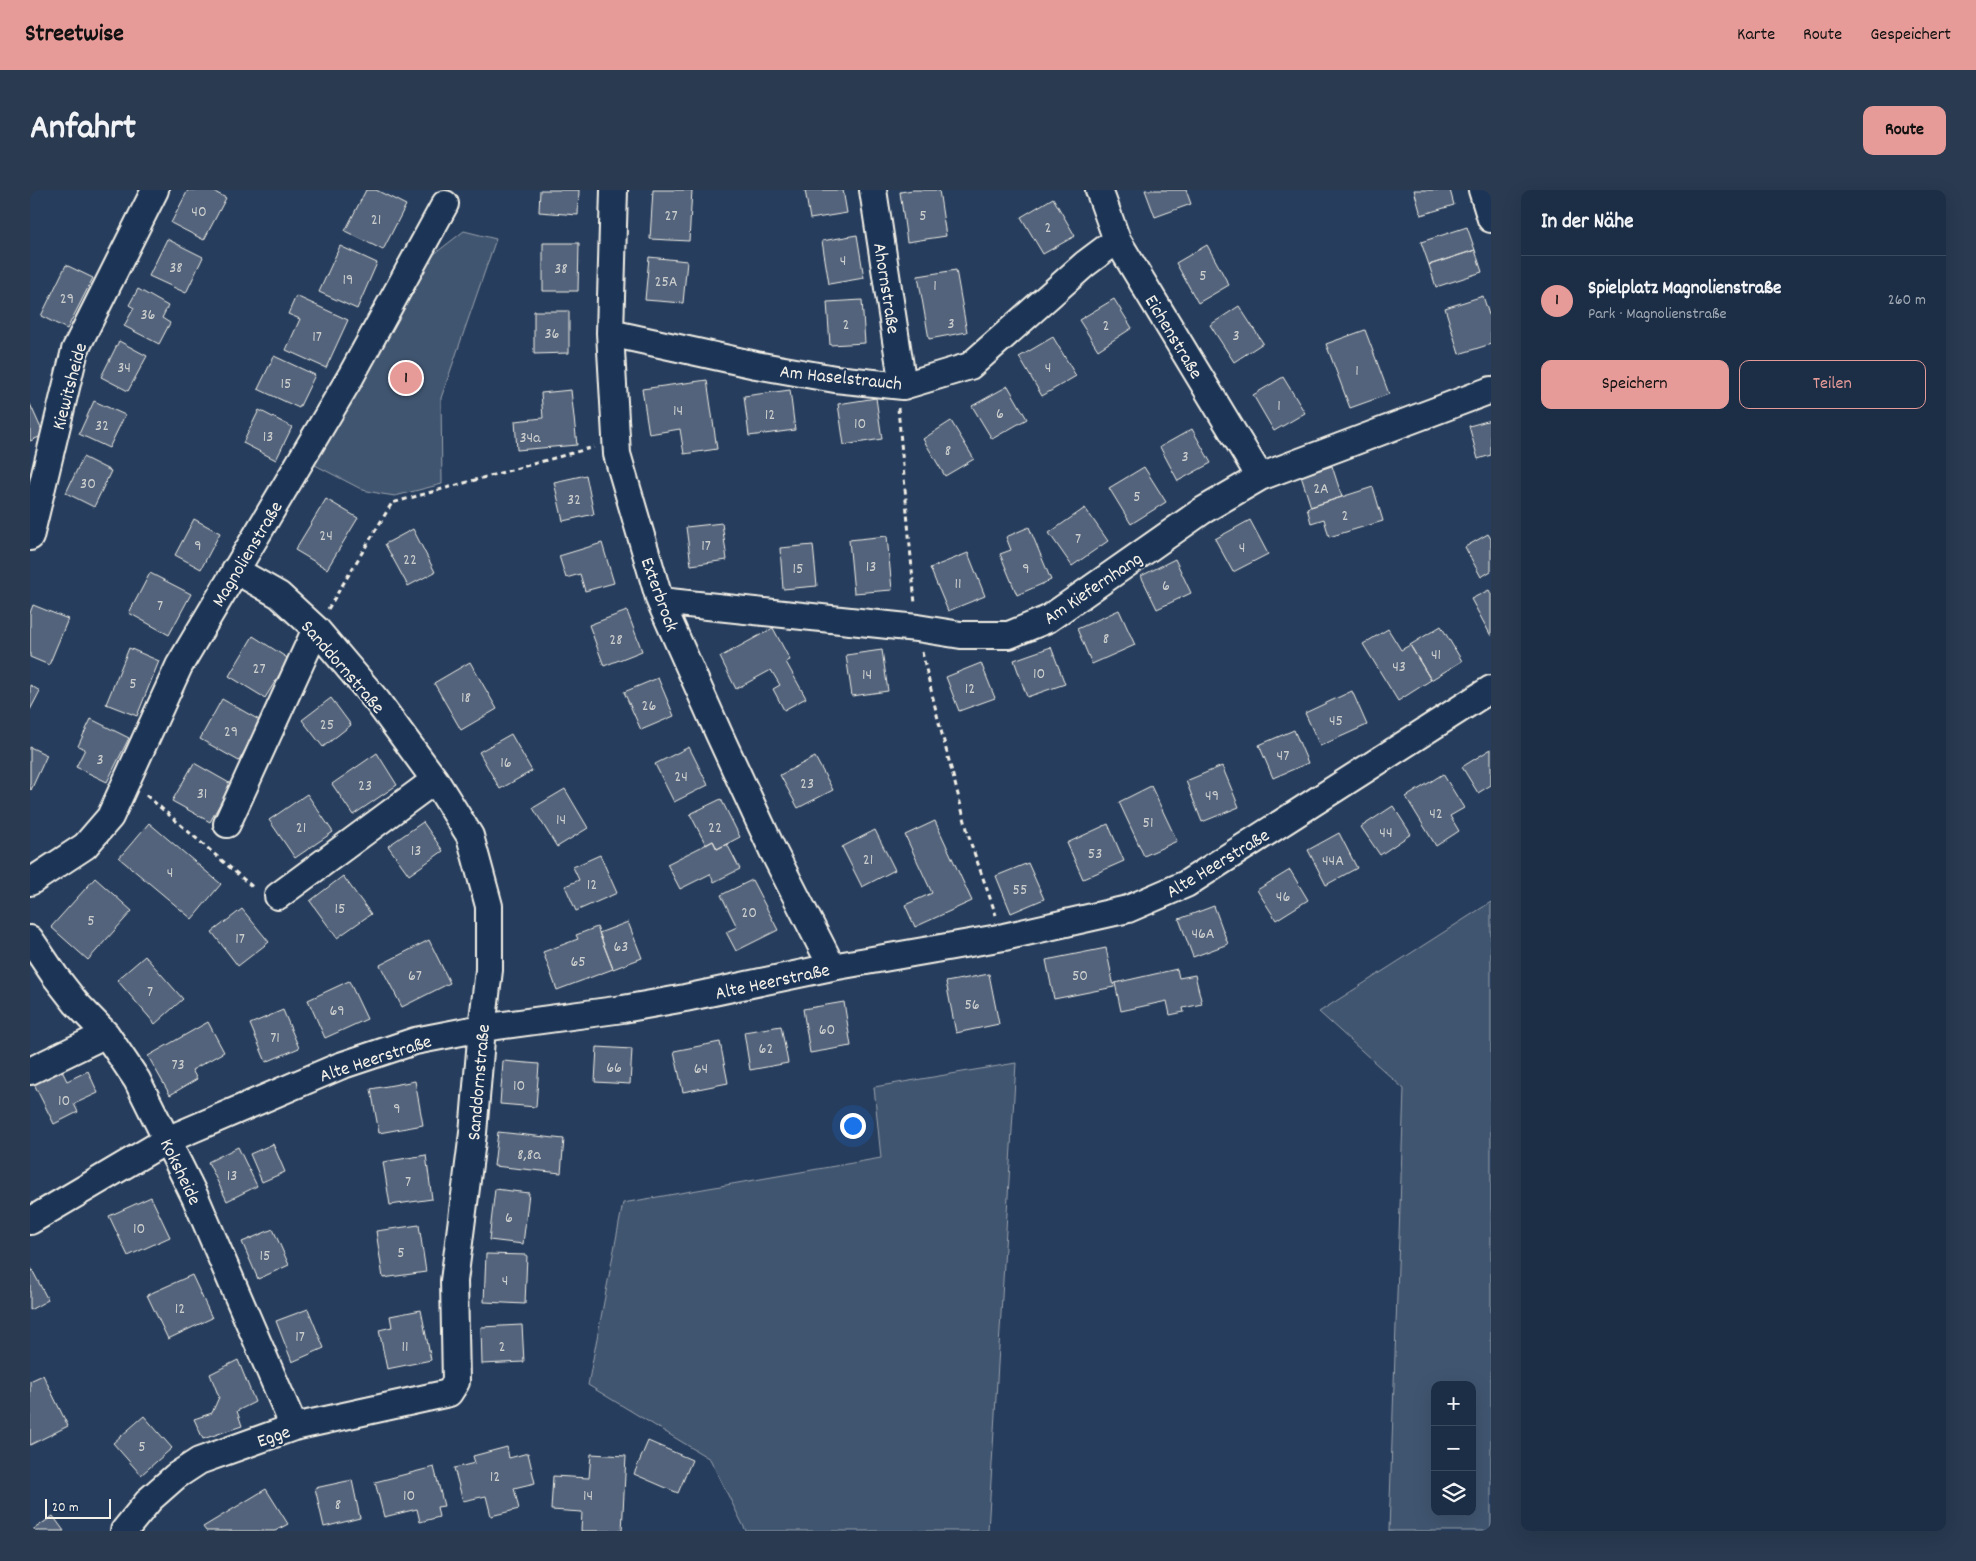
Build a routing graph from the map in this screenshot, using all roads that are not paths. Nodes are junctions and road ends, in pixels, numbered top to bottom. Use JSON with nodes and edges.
{"nodes":[{"id":1,"x":155,"y":190,"type":"edge"},
{"id":2,"x":614,"y":190,"type":"edge"},
{"id":3,"x":872,"y":190,"type":"edge"},
{"id":4,"x":1099,"y":190,"type":"edge"},
{"id":5,"x":1482,"y":190,"type":"edge"},
{"id":6,"x":445,"y":204,"type":"dead end"},
{"id":7,"x":1491,"y":219,"type":"edge"},
{"id":8,"x":1117,"y":240,"type":"junction"},
{"id":9,"x":610,"y":333,"type":"junction"},
{"id":10,"x":903,"y":386,"type":"junction"},
{"id":11,"x":1491,"y":390,"type":"edge"},
{"id":12,"x":1260,"y":477,"type":"junction"},
{"id":13,"x":30,"y":537,"type":"edge"},
{"id":14,"x":235,"y":570,"type":"junction"},
{"id":15,"x":660,"y":601,"type":"junction"},
{"id":16,"x":316,"y":629,"type":"junction"},
{"id":17,"x":1491,"y":690,"type":"edge"},
{"id":18,"x":435,"y":780,"type":"junction"},
{"id":19,"x":227,"y":824,"type":"dead end"},
{"id":20,"x":30,"y":882,"type":"edge"},
{"id":21,"x":278,"y":896,"type":"road end"},
{"id":22,"x":30,"y":939,"type":"edge"},
{"id":23,"x":832,"y":967,"type":"junction"},
{"id":24,"x":482,"y":1028,"type":"junction"},
{"id":25,"x":106,"y":1034,"type":"junction"},
{"id":26,"x":30,"y":1071,"type":"edge"},
{"id":27,"x":167,"y":1140,"type":"junction"},
{"id":28,"x":30,"y":1221,"type":"edge"},
{"id":29,"x":449,"y":1393,"type":"joint"},
{"id":30,"x":294,"y":1427,"type":"junction"},
{"id":31,"x":124,"y":1531,"type":"edge"}],
"edges":[{"from":1,"to":13,"type":"street","name":"Kiewitsheide"},
{"from":2,"to":9,"type":"street","name":"Exterbrock"},
{"from":3,"to":10,"type":"street","name":"Ahornstraße"},
{"from":4,"to":8,"type":"street","name":"Eichenstraße"},
{"from":5,"to":7,"type":"street"},
{"from":6,"to":14,"type":"street","name":"Magnolienstraße"},
{"from":8,"to":10,"type":"street","name":"Am Haselstrauch"},
{"from":8,"to":12,"type":"street","name":"Eichenstraße"},
{"from":9,"to":10,"type":"street","name":"Am Haselstrauch"},
{"from":9,"to":15,"type":"street","name":"Exterbrock"},
{"from":11,"to":12,"type":"street","name":"Am Kiefernhang"},
{"from":12,"to":15,"type":"street","name":"Am Kiefernhang"},
{"from":14,"to":16,"type":"street","name":"Sanddornstraße"},
{"from":14,"to":20,"type":"street","name":"Magnolienstraße"},
{"from":15,"to":23,"type":"street","name":"Exterbrock"},
{"from":16,"to":18,"type":"street","name":"Sanddornstraße"},
{"from":16,"to":19,"type":"street"},
{"from":17,"to":23,"type":"street","name":"Alte Heerstraße"},
{"from":18,"to":21,"type":"street"},
{"from":18,"to":24,"type":"street","name":"Sanddornstraße"},
{"from":22,"to":25,"type":"street","name":"Koksheide"},
{"from":23,"to":24,"type":"street","name":"Alte Heerstraße"},
{"from":24,"to":27,"type":"street","name":"Alte Heerstraße"},
{"from":24,"to":29,"type":"street","name":"Sanddornstraße"},
{"from":25,"to":26,"type":"street"},
{"from":25,"to":27,"type":"street","name":"Koksheide"},
{"from":27,"to":28,"type":"street","name":"Alte Heerstraße"},
{"from":27,"to":30,"type":"street","name":"Koksheide"},
{"from":29,"to":30,"type":"street","name":"Egge"},
{"from":30,"to":31,"type":"street","name":"Egge"}]}
